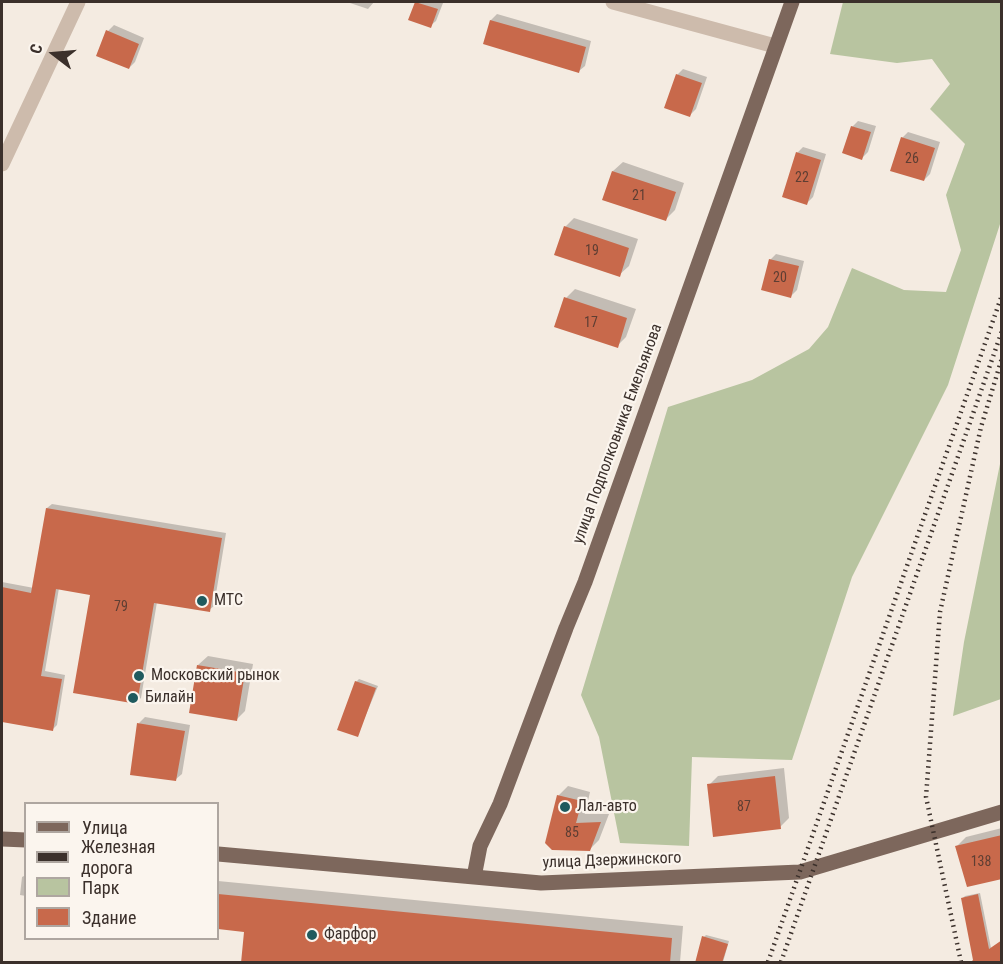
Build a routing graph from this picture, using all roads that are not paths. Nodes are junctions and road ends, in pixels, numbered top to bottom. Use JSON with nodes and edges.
{"nodes":[{"id":1,"x":78,"y":2,"type":"edge"},
{"id":2,"x":613,"y":2,"type":"edge"},
{"id":3,"x":792,"y":2,"type":"edge"},
{"id":4,"x":775,"y":46,"type":"junction"},
{"id":5,"x":2,"y":164,"type":"edge"},
{"id":6,"x":1002,"y":812,"type":"edge"},
{"id":7,"x":2,"y":839,"type":"edge"},
{"id":8,"x":24,"y":840,"type":"edge"},
{"id":9,"x":219,"y":854,"type":"edge"},
{"id":10,"x":474,"y":877,"type":"junction"}],
"edges":[{"from":1,"to":5,"type":"street"},
{"from":2,"to":4,"type":"street"},
{"from":3,"to":4,"type":"main road","name":"улица Подполковника Емельянова"},
{"from":4,"to":10,"type":"main road","name":"улица Подполковника Емельянова"},
{"from":6,"to":10,"type":"main road","name":"улица Дзержинского"},
{"from":7,"to":8,"type":"main road"},
{"from":9,"to":10,"type":"main road","name":"улица Дзержинского"}]}
